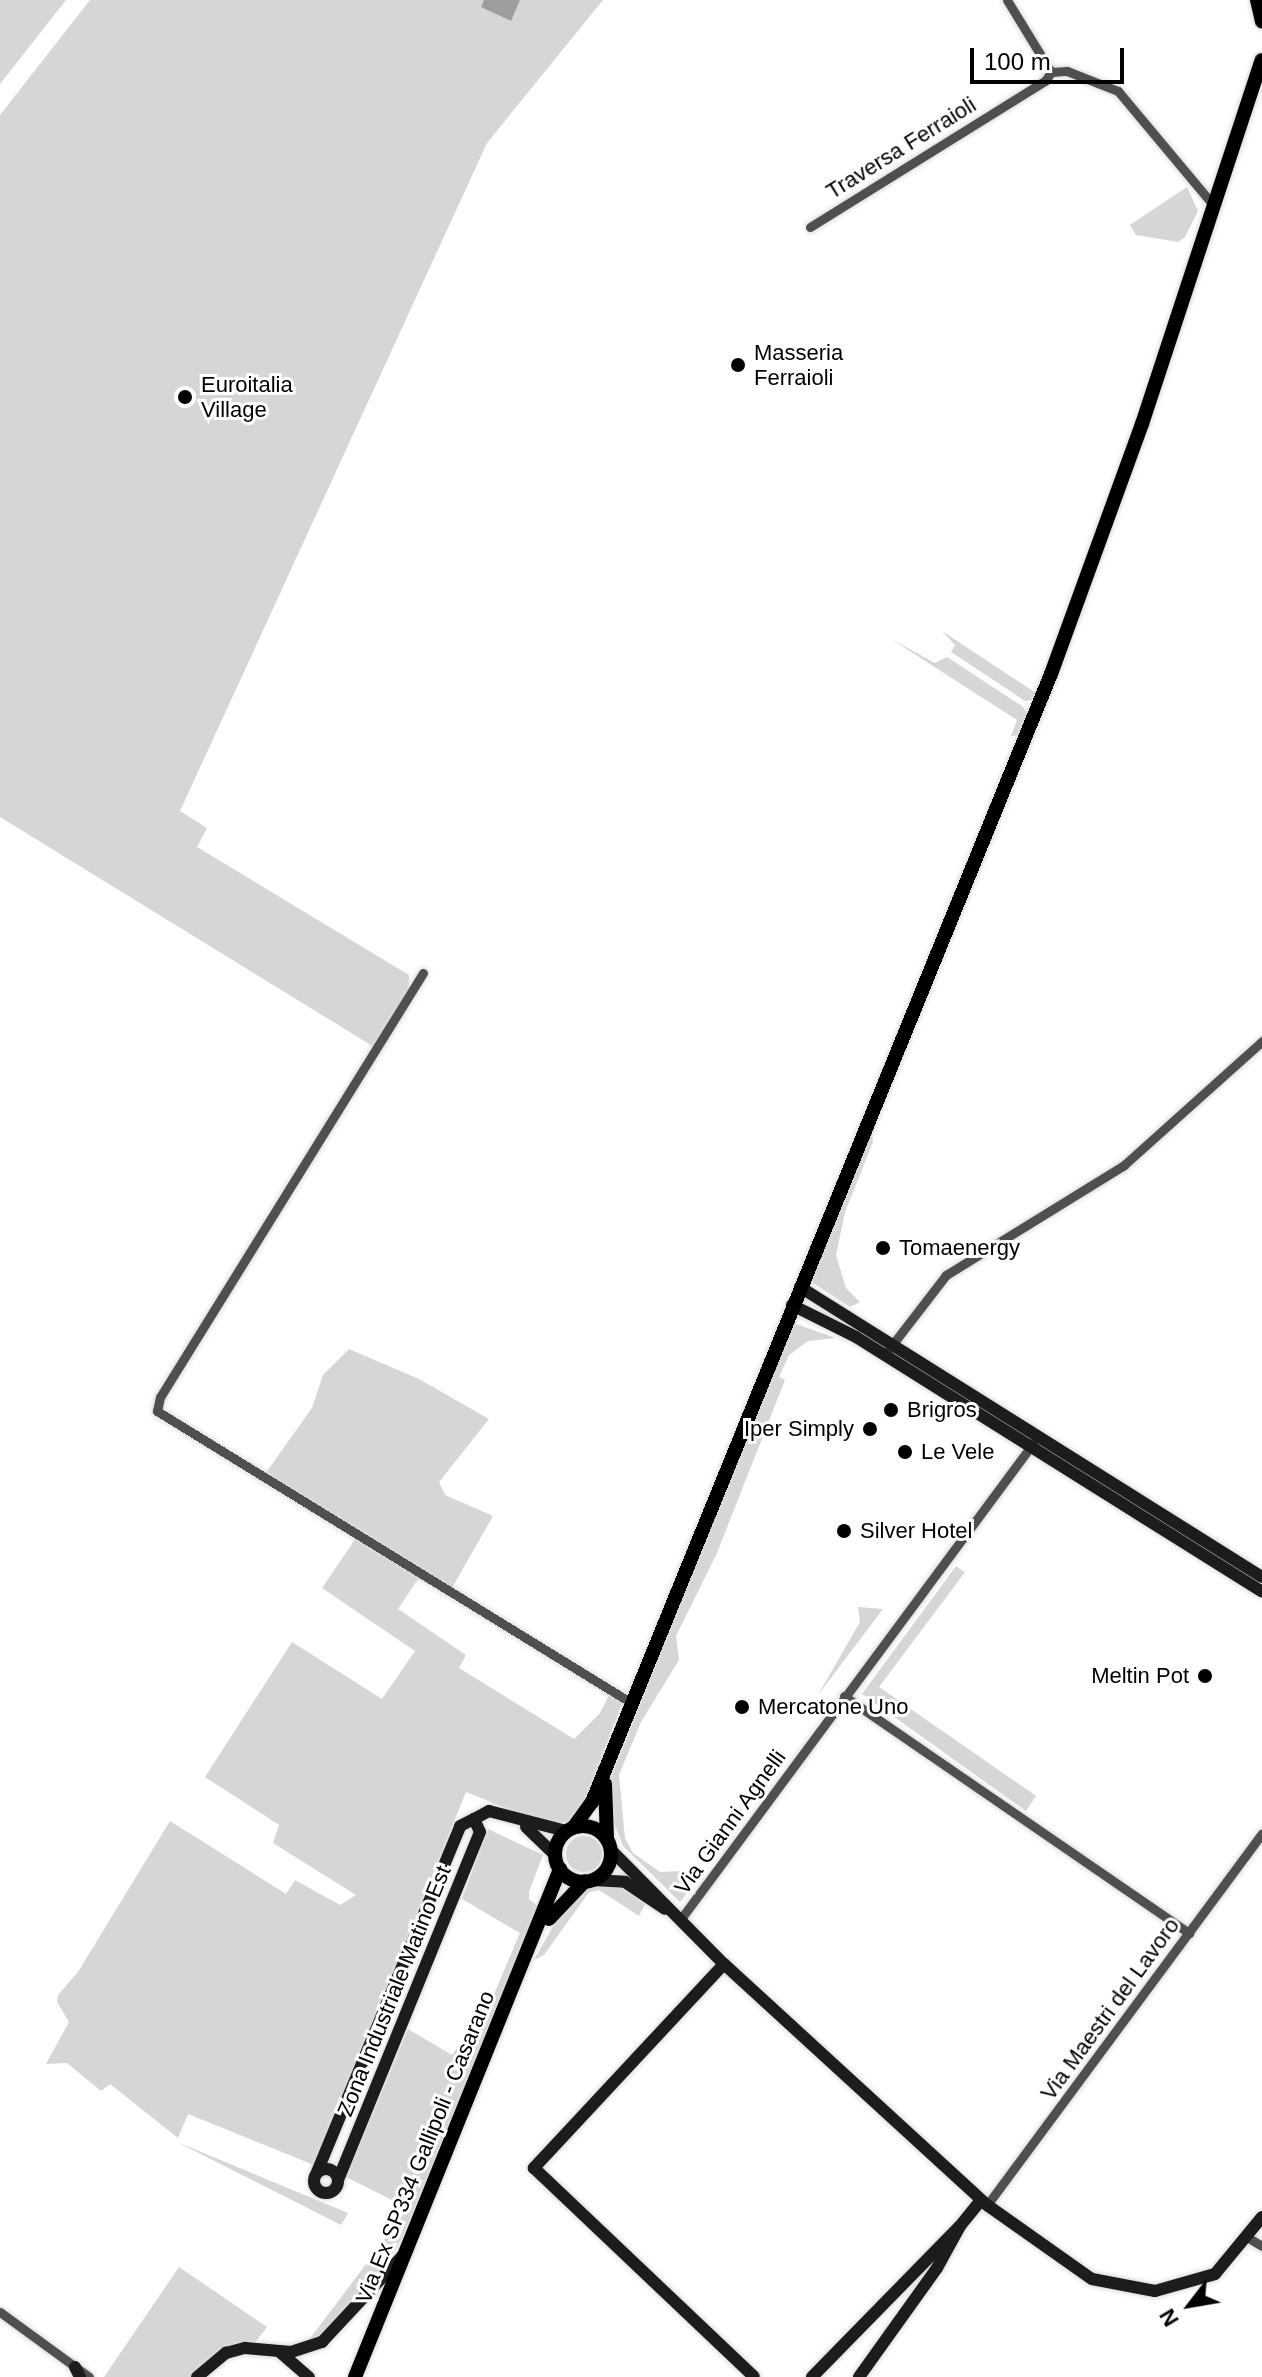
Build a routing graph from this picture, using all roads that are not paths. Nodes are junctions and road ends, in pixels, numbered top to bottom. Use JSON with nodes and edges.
{"nodes":[{"id":1,"x":1007,"y":0,"type":"edge"},
{"id":2,"x":1257,"y":0,"type":"edge"},
{"id":3,"x":1262,"y":7,"type":"edge"},
{"id":4,"x":1262,"y":21,"type":"edge"},
{"id":5,"x":1261,"y":58,"type":"edge"},
{"id":6,"x":1051,"y":72,"type":"junction"},
{"id":7,"x":1214,"y":206,"type":"junction"},
{"id":8,"x":810,"y":227,"type":"dead end"},
{"id":9,"x":423,"y":973,"type":"dead end"},
{"id":10,"x":1260,"y":1043,"type":"edge"},
{"id":11,"x":800,"y":1287,"type":"junction"},
{"id":12,"x":792,"y":1305,"type":"junction"},
{"id":13,"x":889,"y":1350,"type":"junction"},
{"id":14,"x":942,"y":1383,"type":"junction"},
{"id":15,"x":1038,"y":1436,"type":"junction"},
{"id":16,"x":1031,"y":1448,"type":"junction"},
{"id":17,"x":1262,"y":1577,"type":"edge"},
{"id":18,"x":1262,"y":1592,"type":"edge"},
{"id":19,"x":844,"y":1696,"type":"junction"},
{"id":20,"x":630,"y":1702,"type":"junction"},
{"id":21,"x":609,"y":1760,"type":"junction"},
{"id":22,"x":474,"y":1819,"type":"junction"},
{"id":23,"x":520,"y":1823,"type":"junction"},
{"id":24,"x":570,"y":1829,"type":"junction"},
{"id":25,"x":1262,"y":1834,"type":"edge"},
{"id":26,"x":610,"y":1846,"type":"junction"},
{"id":27,"x":557,"y":1862,"type":"junction"},
{"id":28,"x":589,"y":1881,"type":"junction"},
{"id":29,"x":421,"y":1918,"type":"junction"},
{"id":30,"x":679,"y":1919,"type":"junction"},
{"id":31,"x":442,"y":1927,"type":"junction"},
{"id":32,"x":1189,"y":1933,"type":"junction"},
{"id":33,"x":537,"y":1935,"type":"junction"},
{"id":34,"x":724,"y":1964,"type":"junction"},
{"id":35,"x":360,"y":2069,"type":"junction"},
{"id":36,"x":380,"y":2078,"type":"junction"},
{"id":37,"x":317,"y":2172,"type":"junction"},
{"id":38,"x":338,"y":2180,"type":"junction"},
{"id":39,"x":984,"y":2203,"type":"junction"},
{"id":40,"x":1262,"y":2217,"type":"edge"},
{"id":41,"x":960,"y":2226,"type":"junction"},
{"id":42,"x":1247,"y":2237,"type":"junction"},
{"id":43,"x":1262,"y":2246,"type":"edge"},
{"id":44,"x":403,"y":2255,"type":"junction"},
{"id":45,"x":0,"y":2312,"type":"edge"},
{"id":46,"x":278,"y":2351,"type":"junction"},
{"id":47,"x":78,"y":2372,"type":"edge"},
{"id":48,"x":89,"y":2377,"type":"edge"},
{"id":49,"x":197,"y":2377,"type":"edge"},
{"id":50,"x":309,"y":2377,"type":"edge"},
{"id":51,"x":355,"y":2377,"type":"edge"},
{"id":52,"x":754,"y":2377,"type":"edge"},
{"id":53,"x":812,"y":2377,"type":"edge"},
{"id":54,"x":859,"y":2377,"type":"edge"}],
"edges":[{"from":1,"to":6,"type":"street"},
{"from":2,"to":3,"type":"main road"},
{"from":2,"to":4,"type":"main road"},
{"from":5,"to":7,"type":"main road"},
{"from":6,"to":7,"type":"street"},
{"from":6,"to":8,"type":"street","name":"Traversa Ferraioli"},
{"from":7,"to":11,"type":"main road"},
{"from":9,"to":20,"type":"street"},
{"from":10,"to":13,"type":"street"},
{"from":11,"to":12,"type":"main road"},
{"from":11,"to":13,"type":"street"},
{"from":12,"to":13,"type":"street"},
{"from":12,"to":20,"type":"main road"},
{"from":13,"to":14,"type":"street"},
{"from":14,"to":15,"type":"street"},
{"from":14,"to":16,"type":"street"},
{"from":15,"to":16,"type":"street","name":"Via Gianni Agnelli"},
{"from":15,"to":17,"type":"street"},
{"from":16,"to":18,"type":"street"},
{"from":16,"to":19,"type":"street","name":"Via Gianni Agnelli"},
{"from":19,"to":30,"type":"street","name":"Via Gianni Agnelli"},
{"from":19,"to":32,"type":"street"},
{"from":20,"to":21,"type":"main road"},
{"from":21,"to":24,"type":"main road"},
{"from":21,"to":26,"type":"main road"},
{"from":22,"to":23,"type":"street"},
{"from":22,"to":29,"type":"street","name":"Zona Industriale Matino Est"},
{"from":22,"to":31,"type":"street","name":"Zona Industriale Matino Est"},
{"from":23,"to":24,"type":"street"},
{"from":23,"to":27,"type":"street"},
{"from":24,"to":26,"type":"main road"},
{"from":24,"to":27,"type":"main road"},
{"from":25,"to":32,"type":"street","name":"Via Maestri del Lavoro"},
{"from":26,"to":28,"type":"main road"},
{"from":26,"to":30,"type":"street"},
{"from":27,"to":28,"type":"main road"},
{"from":27,"to":33,"type":"main road","name":"Via Ex SP334 Gallipoli - Casarano"},
{"from":28,"to":30,"type":"street"},
{"from":28,"to":33,"type":"main road","name":"Via Ex SP334 Gallipoli - Casarano"},
{"from":29,"to":31,"type":"street"},
{"from":29,"to":35,"type":"street","name":"Zona Industriale Matino Est"},
{"from":30,"to":34,"type":"street"},
{"from":31,"to":36,"type":"street","name":"Zona Industriale Matino Est"},
{"from":32,"to":39,"type":"street","name":"Via Maestri del Lavoro"},
{"from":33,"to":44,"type":"main road","name":"Via Ex SP334 Gallipoli - Casarano"},
{"from":34,"to":39,"type":"street"},
{"from":34,"to":52,"type":"street"},
{"from":35,"to":36,"type":"street"},
{"from":35,"to":37,"type":"street","name":"Zona Industriale Matino Est"},
{"from":36,"to":38,"type":"street","name":"Zona Industriale Matino Est"},
{"from":37,"to":38,"type":"street"},
{"from":37,"to":38,"type":"street"},
{"from":39,"to":41,"type":"street"},
{"from":39,"to":42,"type":"street"},
{"from":40,"to":42,"type":"street"},
{"from":41,"to":53,"type":"street"},
{"from":41,"to":54,"type":"street"},
{"from":42,"to":43,"type":"street"},
{"from":44,"to":46,"type":"street"},
{"from":44,"to":51,"type":"main road","name":"Via Ex SP334 Gallipoli - Casarano"},
{"from":45,"to":47,"type":"street"},
{"from":46,"to":49,"type":"street"},
{"from":46,"to":50,"type":"street"},
{"from":47,"to":48,"type":"street"}]}
